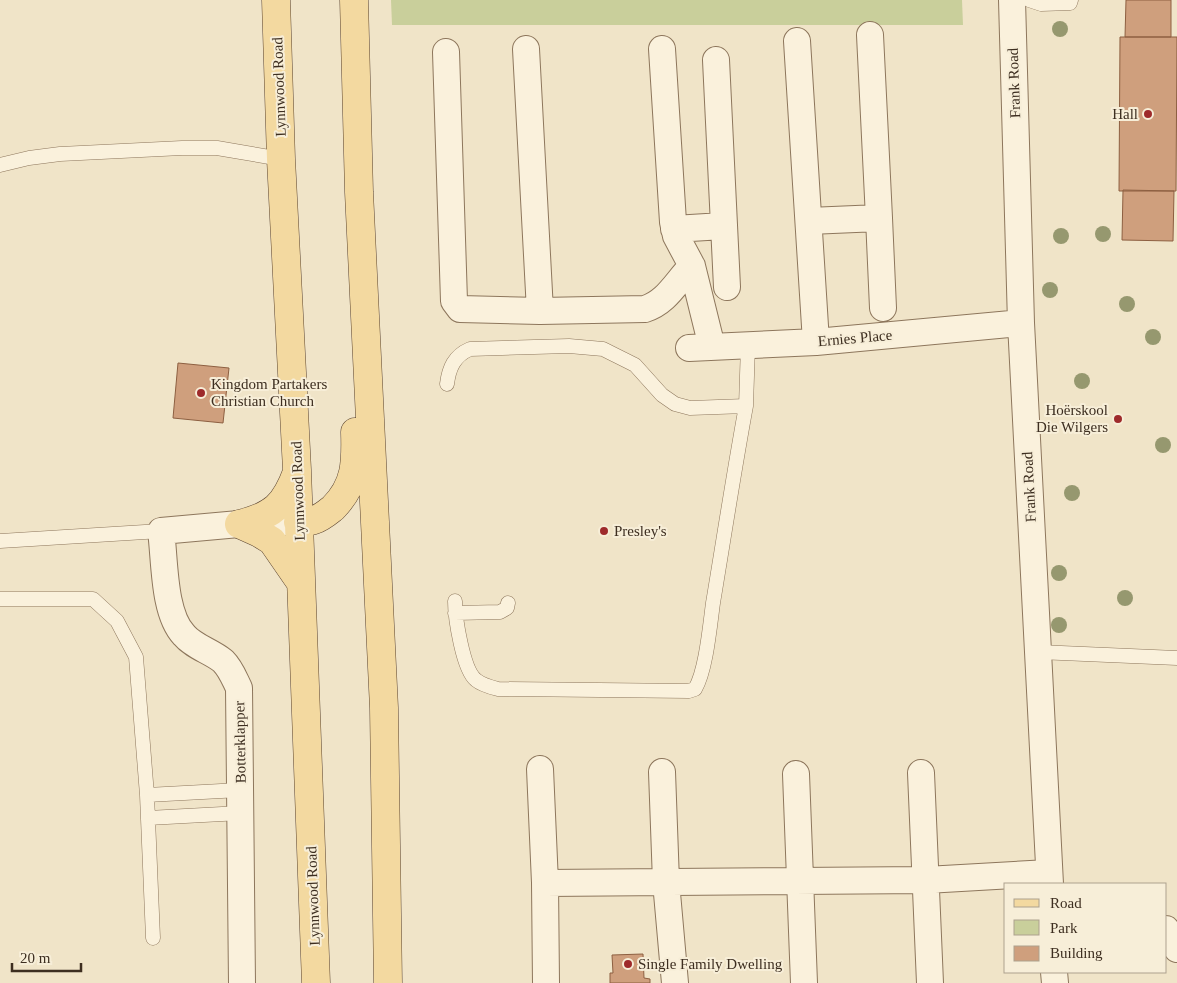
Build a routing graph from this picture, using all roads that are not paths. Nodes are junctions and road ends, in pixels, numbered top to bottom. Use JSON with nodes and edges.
{"nodes":[{"id":1,"x":276,"y":0,"type":"edge"},
{"id":2,"x":354,"y":0,"type":"edge"},
{"id":3,"x":1012,"y":0,"type":"edge"},
{"id":4,"x":1029,"y":0,"type":"edge"},
{"id":5,"x":1071,"y":0,"type":"edge"},
{"id":6,"x":870,"y":35,"type":"dead end"},
{"id":7,"x":797,"y":41,"type":"dead end"},
{"id":8,"x":662,"y":48,"type":"dead end"},
{"id":9,"x":526,"y":49,"type":"dead end"},
{"id":10,"x":446,"y":52,"type":"dead end"},
{"id":11,"x":716,"y":60,"type":"dead end"},
{"id":12,"x":281,"y":159,"type":"junction"},
{"id":13,"x":0,"y":165,"type":"edge"},
{"id":14,"x":359,"y":192,"type":"junction"},
{"id":15,"x":879,"y":218,"type":"junction"},
{"id":16,"x":809,"y":221,"type":"junction"},
{"id":17,"x":723,"y":226,"type":"junction"},
{"id":18,"x":674,"y":229,"type":"junction"},
{"id":19,"x":692,"y":266,"type":"junction"},
{"id":20,"x":726,"y":287,"type":"dead end"},
{"id":21,"x":883,"y":308,"type":"dead end"},
{"id":22,"x":540,"y":311,"type":"junction"},
{"id":23,"x":1021,"y":323,"type":"junction"},
{"id":24,"x":816,"y":342,"type":"junction"},
{"id":25,"x":748,"y":344,"type":"junction"},
{"id":26,"x":447,"y":384,"type":"dead end"},
{"id":27,"x":746,"y":406,"type":"junction"},
{"id":28,"x":297,"y":470,"type":"junction"},
{"id":29,"x":298,"y":522,"type":"junction"},
{"id":30,"x":239,"y":524,"type":"junction"},
{"id":31,"x":161,"y":531,"type":"junction"},
{"id":32,"x":0,"y":541,"type":"edge"},
{"id":33,"x":301,"y":583,"type":"junction"},
{"id":34,"x":0,"y":599,"type":"edge"},
{"id":35,"x":508,"y":603,"type":"dead end"},
{"id":36,"x":1038,"y":652,"type":"junction"},
{"id":37,"x":1177,"y":658,"type":"edge"},
{"id":38,"x":540,"y":769,"type":"dead end"},
{"id":39,"x":662,"y":772,"type":"dead end"},
{"id":40,"x":921,"y":772,"type":"dead end"},
{"id":41,"x":796,"y":774,"type":"dead end"},
{"id":42,"x":147,"y":795,"type":"junction"},
{"id":43,"x":240,"y":801,"type":"junction"},
{"id":44,"x":148,"y":818,"type":"junction"},
{"id":45,"x":1050,"y":879,"type":"edge"},
{"id":46,"x":926,"y":880,"type":"junction"},
{"id":47,"x":800,"y":881,"type":"junction"},
{"id":48,"x":666,"y":882,"type":"junction"},
{"id":49,"x":545,"y":883,"type":"junction"},
{"id":50,"x":1167,"y":930,"type":"edge"},
{"id":51,"x":153,"y":938,"type":"dead end"},
{"id":52,"x":1177,"y":949,"type":"edge"},
{"id":53,"x":242,"y":983,"type":"edge"},
{"id":54,"x":316,"y":983,"type":"edge"},
{"id":55,"x":388,"y":983,"type":"edge"},
{"id":56,"x":546,"y":983,"type":"edge"},
{"id":57,"x":675,"y":983,"type":"edge"},
{"id":58,"x":804,"y":983,"type":"edge"},
{"id":59,"x":930,"y":983,"type":"edge"}],
"edges":[{"from":1,"to":12,"type":"main road","name":"Lynnwood Road"},
{"from":2,"to":14,"type":"main road"},
{"from":3,"to":23,"type":"street","name":"Frank Road"},
{"from":4,"to":5,"type":"lane"},
{"from":6,"to":15,"type":"street"},
{"from":7,"to":16,"type":"street"},
{"from":8,"to":18,"type":"street"},
{"from":9,"to":22,"type":"street"},
{"from":10,"to":22,"type":"street"},
{"from":11,"to":17,"type":"street"},
{"from":12,"to":13,"type":"lane"},
{"from":12,"to":28,"type":"main road","name":"Lynnwood Road"},
{"from":14,"to":29,"type":"main road"},
{"from":14,"to":55,"type":"main road"},
{"from":15,"to":16,"type":"street"},
{"from":15,"to":21,"type":"street"},
{"from":16,"to":24,"type":"street"},
{"from":17,"to":18,"type":"street"},
{"from":17,"to":20,"type":"street"},
{"from":18,"to":19,"type":"street"},
{"from":19,"to":22,"type":"street"},
{"from":19,"to":25,"type":"street","name":"Ernies Place"},
{"from":23,"to":24,"type":"street","name":"Ernies Place"},
{"from":23,"to":36,"type":"street","name":"Frank Road"},
{"from":24,"to":25,"type":"street","name":"Ernies Place"},
{"from":25,"to":27,"type":"lane"},
{"from":26,"to":27,"type":"lane"},
{"from":27,"to":35,"type":"lane"},
{"from":28,"to":29,"type":"main road","name":"Lynnwood Road"},
{"from":28,"to":30,"type":"main road"},
{"from":29,"to":30,"type":"street"},
{"from":29,"to":33,"type":"main road","name":"Lynnwood Road"},
{"from":30,"to":31,"type":"street"},
{"from":30,"to":33,"type":"main road"},
{"from":31,"to":32,"type":"lane"},
{"from":31,"to":43,"type":"street","name":"Botterklapper"},
{"from":33,"to":54,"type":"main road","name":"Lynnwood Road"},
{"from":34,"to":42,"type":"lane"},
{"from":36,"to":37,"type":"lane"},
{"from":36,"to":45,"type":"street","name":"Frank Road"},
{"from":38,"to":49,"type":"street"},
{"from":39,"to":48,"type":"street"},
{"from":40,"to":46,"type":"street"},
{"from":41,"to":47,"type":"street"},
{"from":42,"to":43,"type":"lane"},
{"from":42,"to":44,"type":"lane"},
{"from":43,"to":44,"type":"lane"},
{"from":43,"to":53,"type":"street","name":"Botterklapper"},
{"from":44,"to":51,"type":"lane"},
{"from":45,"to":46,"type":"street"},
{"from":46,"to":47,"type":"street"},
{"from":46,"to":59,"type":"street"},
{"from":47,"to":48,"type":"street"},
{"from":47,"to":58,"type":"street"},
{"from":48,"to":49,"type":"street"},
{"from":48,"to":57,"type":"street"},
{"from":49,"to":56,"type":"street"},
{"from":50,"to":52,"type":"street"}]}
